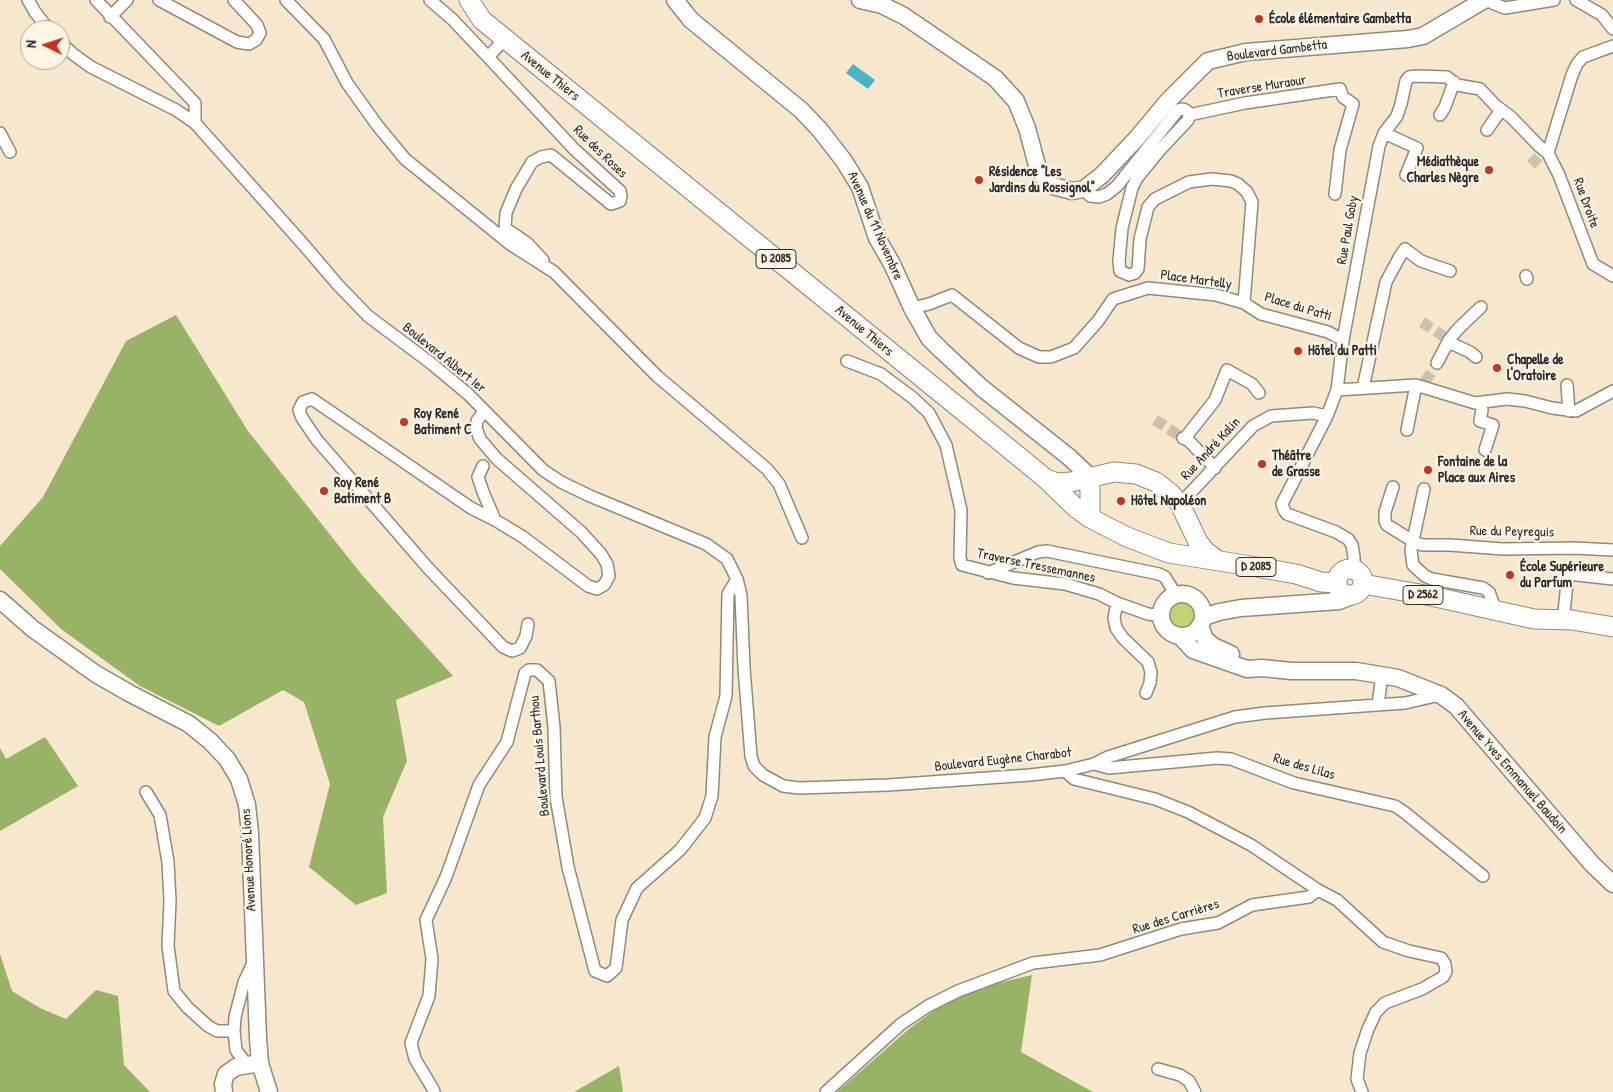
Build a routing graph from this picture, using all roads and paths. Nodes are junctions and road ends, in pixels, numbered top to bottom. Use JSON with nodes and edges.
{"nodes":[{"id":1,"x":28,"y":0,"type":"edge"},
{"id":2,"x":96,"y":0,"type":"edge"},
{"id":3,"x":127,"y":0,"type":"edge"},
{"id":4,"x":159,"y":0,"type":"edge"},
{"id":5,"x":234,"y":0,"type":"edge"},
{"id":6,"x":286,"y":0,"type":"edge"},
{"id":7,"x":430,"y":0,"type":"edge"},
{"id":8,"x":675,"y":0,"type":"edge"},
{"id":9,"x":860,"y":0,"type":"edge"},
{"id":10,"x":1484,"y":0,"type":"edge"},
{"id":11,"x":1490,"y":0,"type":"edge"},
{"id":12,"x":1554,"y":0,"type":"edge"},
{"id":13,"x":1576,"y":0,"type":"edge"},
{"id":14,"x":471,"y":4,"type":"edge"},
{"id":15,"x":1590,"y":8,"type":"junction"},
{"id":16,"x":110,"y":17,"type":"junction"},
{"id":17,"x":41,"y":20,"type":"edge"},
{"id":18,"x":1613,"y":29,"type":"edge"},
{"id":19,"x":505,"y":39,"type":"junction"},
{"id":20,"x":1613,"y":40,"type":"edge"},
{"id":21,"x":1613,"y":46,"type":"edge"},
{"id":22,"x":70,"y":51,"type":"edge"},
{"id":23,"x":488,"y":57,"type":"junction"},
{"id":24,"x":1406,"y":82,"type":"joint"},
{"id":25,"x":1454,"y":82,"type":"junction"},
{"id":26,"x":1501,"y":110,"type":"junction"},
{"id":27,"x":1190,"y":115,"type":"junction"},
{"id":28,"x":1440,"y":115,"type":"dead end"},
{"id":29,"x":195,"y":123,"type":"junction"},
{"id":30,"x":1487,"y":130,"type":"dead end"},
{"id":31,"x":0,"y":133,"type":"edge"},
{"id":32,"x":1384,"y":133,"type":"junction"},
{"id":33,"x":10,"y":152,"type":"dead end"},
{"id":34,"x":1544,"y":152,"type":"junction"},
{"id":35,"x":1406,"y":175,"type":"dead end"},
{"id":36,"x":1084,"y":189,"type":"junction"},
{"id":37,"x":1335,"y":194,"type":"dead end"},
{"id":38,"x":1450,"y":271,"type":"dead end"},
{"id":39,"x":554,"y":272,"type":"junction"},
{"id":40,"x":1613,"y":276,"type":"edge"},
{"id":41,"x":1244,"y":303,"type":"junction"},
{"id":42,"x":1481,"y":307,"type":"dead end"},
{"id":43,"x":912,"y":308,"type":"junction"},
{"id":44,"x":1343,"y":340,"type":"junction"},
{"id":45,"x":1448,"y":340,"type":"junction"},
{"id":46,"x":1476,"y":357,"type":"dead end"},
{"id":47,"x":847,"y":361,"type":"dead end"},
{"id":48,"x":1438,"y":363,"type":"tunnel mouth"},
{"id":49,"x":1421,"y":384,"type":"junction"},
{"id":50,"x":1567,"y":385,"type":"dead end"},
{"id":51,"x":1363,"y":388,"type":"junction"},
{"id":52,"x":1337,"y":390,"type":"junction"},
{"id":53,"x":1613,"y":391,"type":"edge"},
{"id":54,"x":1260,"y":393,"type":"dead end"},
{"id":55,"x":1480,"y":403,"type":"junction"},
{"id":56,"x":484,"y":411,"type":"junction"},
{"id":57,"x":1574,"y":413,"type":"junction"},
{"id":58,"x":1327,"y":416,"type":"junction"},
{"id":59,"x":1407,"y":430,"type":"dead end"},
{"id":60,"x":1485,"y":450,"type":"dead end"},
{"id":61,"x":483,"y":466,"type":"dead end"},
{"id":62,"x":1215,"y":468,"type":"junction"},
{"id":63,"x":1090,"y":477,"type":"junction"},
{"id":64,"x":1046,"y":480,"type":"junction"},
{"id":65,"x":1393,"y":487,"type":"dead end"},
{"id":66,"x":1424,"y":489,"type":"dead end"},
{"id":67,"x":1180,"y":504,"type":"junction"},
{"id":68,"x":1090,"y":518,"type":"junction"},
{"id":69,"x":495,"y":520,"type":"junction"},
{"id":70,"x":1189,"y":525,"type":"junction"},
{"id":71,"x":802,"y":538,"type":"dead end"},
{"id":72,"x":1412,"y":541,"type":"junction"},
{"id":73,"x":1158,"y":549,"type":"junction"},
{"id":74,"x":1613,"y":550,"type":"edge"},
{"id":75,"x":1217,"y":560,"type":"junction"},
{"id":76,"x":988,"y":573,"type":"junction"},
{"id":77,"x":737,"y":579,"type":"junction"},
{"id":78,"x":1613,"y":579,"type":"edge"},
{"id":79,"x":1348,"y":582,"type":"junction"},
{"id":80,"x":1176,"y":594,"type":"junction"},
{"id":81,"x":1194,"y":597,"type":"junction"},
{"id":82,"x":0,"y":600,"type":"edge"},
{"id":83,"x":1117,"y":603,"type":"junction"},
{"id":84,"x":1241,"y":608,"type":"junction"},
{"id":85,"x":1496,"y":611,"type":"junction"},
{"id":86,"x":1564,"y":612,"type":"dead end"},
{"id":87,"x":1161,"y":616,"type":"junction"},
{"id":88,"x":1202,"y":621,"type":"junction"},
{"id":89,"x":528,"y":624,"type":"dead end"},
{"id":90,"x":1613,"y":627,"type":"edge"},
{"id":91,"x":1180,"y":636,"type":"junction"},
{"id":92,"x":1262,"y":668,"type":"junction"},
{"id":93,"x":1396,"y":678,"type":"junction"},
{"id":94,"x":1146,"y":693,"type":"dead end"},
{"id":95,"x":1441,"y":695,"type":"junction"},
{"id":96,"x":1405,"y":703,"type":"junction"},
{"id":97,"x":1378,"y":705,"type":"junction"},
{"id":98,"x":1094,"y":764,"type":"junction"},
{"id":99,"x":1065,"y":771,"type":"junction"},
{"id":100,"x":146,"y":792,"type":"dead end"},
{"id":101,"x":1482,"y":876,"type":"dead end"},
{"id":102,"x":1613,"y":884,"type":"edge"},
{"id":103,"x":1318,"y":890,"type":"junction"},
{"id":104,"x":254,"y":962,"type":"junction"},
{"id":105,"x":234,"y":1031,"type":"junction"},
{"id":106,"x":254,"y":1064,"type":"junction"},
{"id":107,"x":1158,"y":1069,"type":"dead end"},
{"id":108,"x":224,"y":1092,"type":"edge"},
{"id":109,"x":269,"y":1092,"type":"edge"},
{"id":110,"x":434,"y":1092,"type":"edge"},
{"id":111,"x":826,"y":1092,"type":"edge"},
{"id":112,"x":1195,"y":1092,"type":"edge"},
{"id":113,"x":1362,"y":1092,"type":"edge"}],
"edges":[{"from":1,"to":17,"type":"street"},
{"from":2,"to":16,"type":"street"},
{"from":3,"to":16,"type":"street"},
{"from":4,"to":5,"type":"street"},
{"from":6,"to":39,"type":"street","name":"Rue des Roses"},
{"from":7,"to":23,"type":"street"},
{"from":8,"to":43,"type":"main road","name":"Avenue du 11 Novembre"},
{"from":9,"to":36,"type":"main road"},
{"from":10,"to":36,"type":"main road","name":"Boulevard Gambetta"},
{"from":11,"to":12,"type":"street"},
{"from":13,"to":15,"type":"street"},
{"from":14,"to":19,"type":"main road","name":"Avenue Thiers","number":"D 2085"},
{"from":15,"to":18,"type":"street"},
{"from":15,"to":20,"type":"street"},
{"from":16,"to":29,"type":"street"},
{"from":19,"to":23,"type":"street"},
{"from":19,"to":64,"type":"main road","name":"Avenue Thiers","number":"D 2085"},
{"from":21,"to":34,"type":"street"},
{"from":22,"to":29,"type":"street","name":"Boulevard Albert Ier"},
{"from":23,"to":39,"type":"street","name":"Rue des Roses"},
{"from":24,"to":25,"type":"street","name":"Rue Droite"},
{"from":24,"to":32,"type":"street","name":"Rue Paul Goby"},
{"from":25,"to":26,"type":"street","name":"Rue Droite"},
{"from":25,"to":28,"type":"street"},
{"from":26,"to":30,"type":"street"},
{"from":26,"to":34,"type":"street","name":"Rue Droite"},
{"from":27,"to":36,"type":"street","name":"Traverse Muraour"},
{"from":27,"to":37,"type":"street","name":"Traverse Muraour"},
{"from":27,"to":41,"type":"street"},
{"from":29,"to":56,"type":"street","name":"Boulevard Albert Ier"},
{"from":31,"to":33,"type":"street"},
{"from":32,"to":35,"type":"street"},
{"from":32,"to":44,"type":"street","name":"Rue Paul Goby"},
{"from":34,"to":40,"type":"street","name":"Rue Droite"},
{"from":38,"to":51,"type":"street"},
{"from":39,"to":71,"type":"street","name":"Rue des Roses"},
{"from":41,"to":43,"type":"street","name":"Place Martelly"},
{"from":41,"to":44,"type":"street","name":"Place du Patti"},
{"from":42,"to":45,"type":"street"},
{"from":43,"to":63,"type":"main road","name":"Avenue du 11 Novembre"},
{"from":44,"to":52,"type":"street","name":"Rue Paul Goby"},
{"from":45,"to":46,"type":"street"},
{"from":45,"to":48,"type":"street"},
{"from":47,"to":76,"type":"street","name":"Traverse Tressemannes"},
{"from":49,"to":51,"type":"street"},
{"from":49,"to":55,"type":"street"},
{"from":49,"to":59,"type":"street"},
{"from":50,"to":57,"type":"street"},
{"from":51,"to":52,"type":"street"},
{"from":52,"to":58,"type":"street","name":"Rue Paul Goby"},
{"from":53,"to":57,"type":"street"},
{"from":54,"to":62,"type":"street"},
{"from":55,"to":57,"type":"street"},
{"from":55,"to":60,"type":"street"},
{"from":56,"to":69,"type":"street"},
{"from":56,"to":77,"type":"street","name":"Boulevard Albert Ier"},
{"from":58,"to":62,"type":"street","name":"Rue André Kalin"},
{"from":58,"to":79,"type":"street","name":"Rue Paul Goby"},
{"from":61,"to":69,"type":"street"},
{"from":62,"to":67,"type":"street","name":"Rue André Kalin"},
{"from":63,"to":64,"type":"main road","number":"D 2085"},
{"from":63,"to":67,"type":"main road","number":"D 2085"},
{"from":63,"to":68,"type":"main road"},
{"from":64,"to":68,"type":"main road","name":"Avenue Thiers","number":"D 2085"},
{"from":65,"to":72,"type":"street"},
{"from":66,"to":72,"type":"street"},
{"from":67,"to":70,"type":"main road","number":"D 2085"},
{"from":68,"to":73,"type":"main road","name":"Avenue Thiers","number":"D 2085"},
{"from":69,"to":89,"type":"street"},
{"from":70,"to":73,"type":"main road"},
{"from":70,"to":75,"type":"main road","number":"D 2085"},
{"from":72,"to":74,"type":"street","name":"Rue du Peyreguis"},
{"from":72,"to":85,"type":"street"},
{"from":73,"to":75,"type":"main road","name":"Avenue Thiers","number":"D 2085"},
{"from":75,"to":79,"type":"main road","name":"Avenue Thiers","number":"D 2085"},
{"from":76,"to":80,"type":"street"},
{"from":76,"to":83,"type":"street","name":"Traverse Tressemannes"},
{"from":77,"to":99,"type":"street","name":"Boulevard Eugène Charabot"},
{"from":77,"to":110,"type":"street","name":"Boulevard Louis Barthou"},
{"from":78,"to":86,"type":"street"},
{"from":79,"to":84,"type":"main road"},
{"from":79,"to":85,"type":"main road","number":"D 2562"},
{"from":80,"to":81,"type":"main road"},
{"from":80,"to":87,"type":"main road"},
{"from":81,"to":84,"type":"main road"},
{"from":81,"to":88,"type":"main road"},
{"from":82,"to":104,"type":"main road","name":"Avenue Honoré Lions"},
{"from":83,"to":87,"type":"street","name":"Traverse Tressemannes"},
{"from":83,"to":94,"type":"street"},
{"from":84,"to":88,"type":"main road"},
{"from":85,"to":90,"type":"main road","number":"D 2562"},
{"from":87,"to":91,"type":"main road"},
{"from":88,"to":91,"type":"main road"},
{"from":88,"to":92,"type":"main road"},
{"from":91,"to":92,"type":"main road","name":"Avenue Yves Emmanuel Baudoin"},
{"from":92,"to":93,"type":"main road","name":"Avenue Yves Emmanuel Baudoin"},
{"from":93,"to":95,"type":"main road","name":"Avenue Yves Emmanuel Baudoin"},
{"from":93,"to":96,"type":"street"},
{"from":93,"to":97,"type":"street"},
{"from":95,"to":96,"type":"street","name":"Boulevard Eugène Charabot"},
{"from":95,"to":102,"type":"main road","name":"Avenue Yves Emmanuel Baudoin"},
{"from":96,"to":97,"type":"street","name":"Boulevard Eugène Charabot"},
{"from":97,"to":98,"type":"street","name":"Boulevard Eugène Charabot"},
{"from":98,"to":99,"type":"street","name":"Boulevard Eugène Charabot"},
{"from":98,"to":101,"type":"street","name":"Rue des Lilas"},
{"from":99,"to":103,"type":"street"},
{"from":100,"to":105,"type":"street"},
{"from":103,"to":111,"type":"street","name":"Rue des Carrières"},
{"from":103,"to":113,"type":"street"},
{"from":104,"to":105,"type":"street"},
{"from":104,"to":106,"type":"main road","name":"Avenue Honoré Lions"},
{"from":105,"to":106,"type":"street"},
{"from":106,"to":108,"type":"main road"},
{"from":106,"to":109,"type":"main road","name":"Avenue Honoré Lions"},
{"from":107,"to":112,"type":"street"}]}
